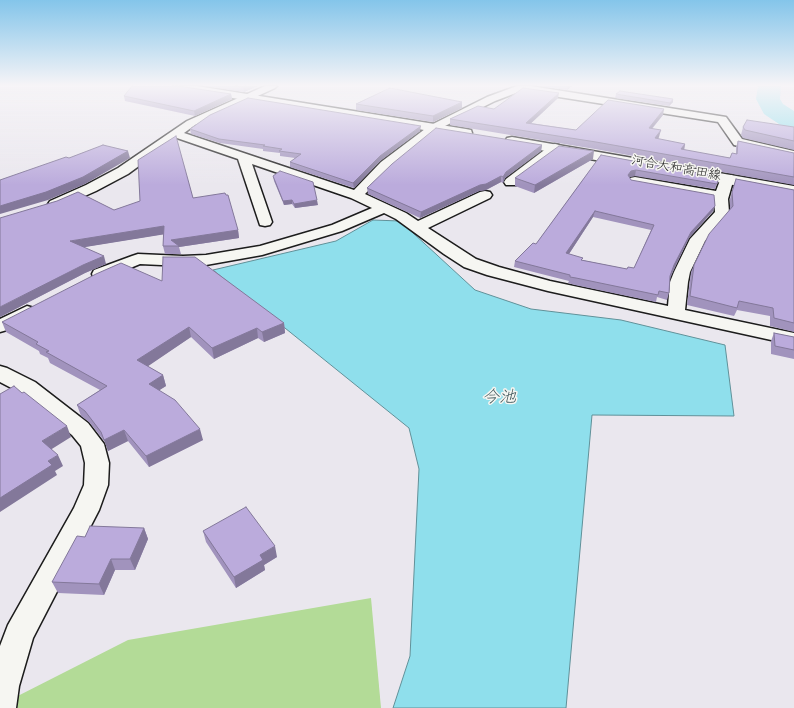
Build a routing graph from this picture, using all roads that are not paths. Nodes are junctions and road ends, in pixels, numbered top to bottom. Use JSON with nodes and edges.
{"nodes":[{"id":1,"x":198,"y":119,"type":"edge"},
{"id":2,"x":380,"y":119,"type":"edge"},
{"id":3,"x":451,"y":119,"type":"edge"},
{"id":4,"x":722,"y":119,"type":"edge"},
{"id":5,"x":433,"y":128,"type":"junction"},
{"id":6,"x":176,"y":134,"type":"junction"},
{"id":7,"x":479,"y":135,"type":"edge"},
{"id":8,"x":502,"y":139,"type":"edge"},
{"id":9,"x":555,"y":148,"type":"junction"},
{"id":10,"x":794,"y":155,"type":"edge"},
{"id":11,"x":244,"y":158,"type":"junction"},
{"id":12,"x":727,"y":178,"type":"junction"},
{"id":13,"x":635,"y":181,"type":"edge"},
{"id":14,"x":511,"y":182,"type":"dead end"},
{"id":15,"x":794,"y":191,"type":"edge"},
{"id":16,"x":356,"y":195,"type":"junction"},
{"id":17,"x":485,"y":195,"type":"dead end"},
{"id":18,"x":722,"y":196,"type":"junction"},
{"id":19,"x":40,"y":208,"type":"edge"},
{"id":20,"x":384,"y":208,"type":"junction"},
{"id":21,"x":265,"y":222,"type":"dead end"},
{"id":22,"x":418,"y":227,"type":"junction"},
{"id":23,"x":85,"y":281,"type":"edge"},
{"id":24,"x":44,"y":303,"type":"edge"},
{"id":25,"x":8,"y":313,"type":"edge"},
{"id":26,"x":676,"y":313,"type":"junction"},
{"id":27,"x":0,"y":326,"type":"edge"},
{"id":28,"x":794,"y":339,"type":"edge"},
{"id":29,"x":0,"y":372,"type":"edge"},
{"id":30,"x":0,"y":707,"type":"edge"}],
"edges":[{"from":1,"to":6,"type":"street"},
{"from":2,"to":5,"type":"main road"},
{"from":3,"to":5,"type":"street"},
{"from":4,"to":10,"type":"street"},
{"from":5,"to":7,"type":"main road"},
{"from":5,"to":16,"type":"street"},
{"from":6,"to":11,"type":"street"},
{"from":6,"to":19,"type":"street"},
{"from":8,"to":9,"type":"main road","name":"河合大和高田線"},
{"from":9,"to":12,"type":"main road","name":"河合大和高田線"},
{"from":9,"to":14,"type":"street"},
{"from":11,"to":16,"type":"street"},
{"from":11,"to":21,"type":"street"},
{"from":12,"to":15,"type":"main road","name":"河合大和高田線"},
{"from":12,"to":18,"type":"street"},
{"from":13,"to":18,"type":"street"},
{"from":16,"to":20,"type":"street"},
{"from":17,"to":22,"type":"street"},
{"from":18,"to":26,"type":"street"},
{"from":20,"to":22,"type":"street"},
{"from":20,"to":23,"type":"street"},
{"from":22,"to":26,"type":"street"},
{"from":24,"to":25,"type":"street"},
{"from":25,"to":27,"type":"street"},
{"from":26,"to":28,"type":"street"},
{"from":29,"to":30,"type":"street"}]}
